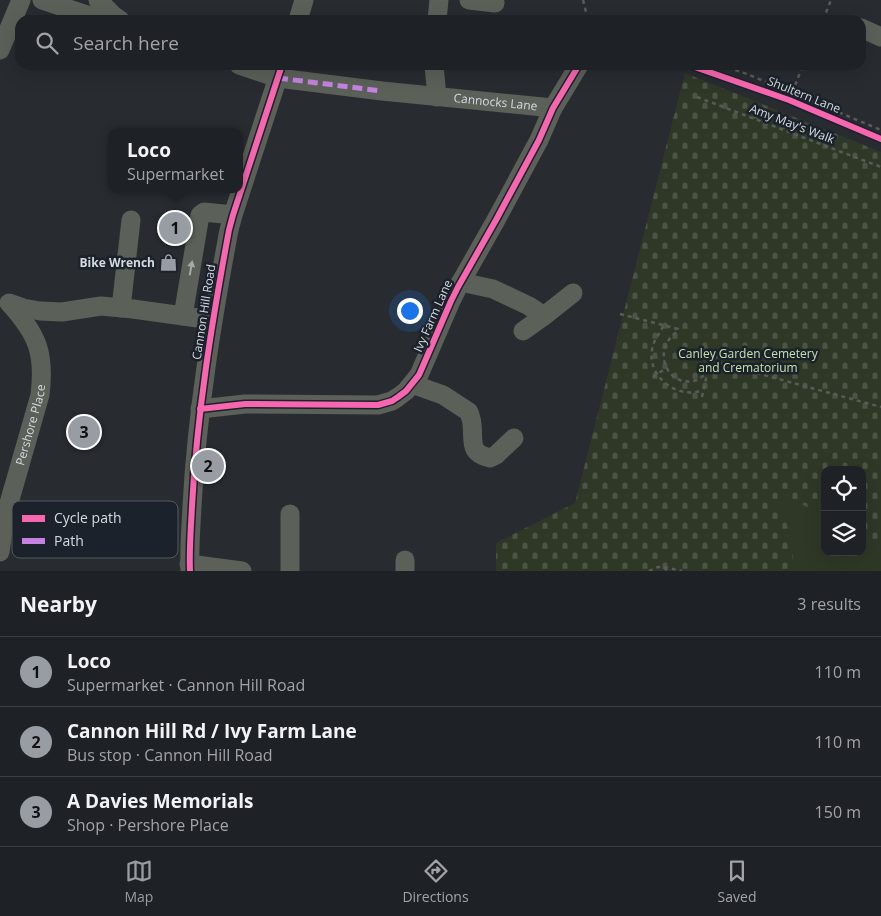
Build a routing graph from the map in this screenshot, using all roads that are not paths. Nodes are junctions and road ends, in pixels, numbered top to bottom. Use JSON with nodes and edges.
{"nodes":[{"id":1,"x":21,"y":0,"type":"edge"},
{"id":2,"x":42,"y":0,"type":"edge"},
{"id":3,"x":98,"y":0,"type":"edge"},
{"id":4,"x":304,"y":0,"type":"edge"},
{"id":5,"x":439,"y":0,"type":"edge"},
{"id":6,"x":469,"y":0,"type":"edge"},
{"id":7,"x":495,"y":3,"type":"dead end"},
{"id":8,"x":87,"y":15,"type":"edge"},
{"id":9,"x":113,"y":15,"type":"edge"},
{"id":10,"x":300,"y":15,"type":"edge"},
{"id":11,"x":438,"y":15,"type":"edge"},
{"id":12,"x":866,"y":30,"type":"edge"},
{"id":13,"x":881,"y":37,"type":"edge"},
{"id":14,"x":0,"y":50,"type":"edge"},
{"id":15,"x":434,"y":70,"type":"edge"},
{"id":16,"x":577,"y":70,"type":"edge"},
{"id":17,"x":280,"y":71,"type":"edge"},
{"id":18,"x":437,"y":96,"type":"junction"},
{"id":19,"x":553,"y":108,"type":"junction"},
{"id":20,"x":243,"y":184,"type":"edge"},
{"id":21,"x":240,"y":193,"type":"edge"},
{"id":22,"x":233,"y":215,"type":"junction"},
{"id":23,"x":131,"y":220,"type":"dead end"},
{"id":24,"x":460,"y":282,"type":"junction"},
{"id":25,"x":572,"y":293,"type":"dead end"},
{"id":26,"x":5,"y":300,"type":"edge"},
{"id":27,"x":121,"y":308,"type":"junction"},
{"id":28,"x":62,"y":312,"type":"junction"},
{"id":29,"x":183,"y":316,"type":"junction"},
{"id":30,"x":544,"y":316,"type":"junction"},
{"id":31,"x":212,"y":320,"type":"junction"},
{"id":32,"x":522,"y":331,"type":"dead end"},
{"id":33,"x":38,"y":346,"type":"junction"},
{"id":34,"x":412,"y":384,"type":"junction"},
{"id":35,"x":200,"y":409,"type":"junction"},
{"id":36,"x":514,"y":438,"type":"dead end"},
{"id":37,"x":290,"y":514,"type":"dead end"},
{"id":38,"x":0,"y":552,"type":"edge"},
{"id":39,"x":189,"y":568,"type":"edge"},
{"id":40,"x":242,"y":571,"type":"edge"},
{"id":41,"x":290,"y":571,"type":"edge"}],
"edges":[{"from":1,"to":14,"type":"street"},
{"from":2,"to":8,"type":"street"},
{"from":3,"to":9,"type":"street"},
{"from":4,"to":10,"type":"street"},
{"from":5,"to":11,"type":"street"},
{"from":6,"to":7,"type":"street"},
{"from":12,"to":13,"type":"street"},
{"from":15,"to":18,"type":"street","name":"Cannocks Lane"},
{"from":16,"to":19,"type":"street","name":"Ivy Farm Lane"},
{"from":17,"to":18,"type":"street","name":"Cannocks Lane"},
{"from":17,"to":20,"type":"street","name":"Cannon Hill Road"},
{"from":18,"to":19,"type":"street","name":"Cannocks Lane"},
{"from":19,"to":24,"type":"street","name":"Ivy Farm Lane"},
{"from":21,"to":22,"type":"street","name":"Cannon Hill Road"},
{"from":29,"to":22,"type":"street","name":"Cannon Hill Road","one_way":true},
{"from":22,"to":31,"type":"street","name":"Cannon Hill Road"},
{"from":23,"to":27,"type":"street"},
{"from":24,"to":30,"type":"street"},
{"from":24,"to":34,"type":"street","name":"Ivy Farm Lane"},
{"from":25,"to":30,"type":"street"},
{"from":26,"to":28,"type":"street"},
{"from":26,"to":33,"type":"street","name":"Pershore Place"},
{"from":27,"to":28,"type":"street"},
{"from":27,"to":29,"type":"street"},
{"from":28,"to":33,"type":"street"},
{"from":29,"to":31,"type":"street"},
{"from":30,"to":32,"type":"street"},
{"from":31,"to":35,"type":"street","name":"Cannon Hill Road"},
{"from":33,"to":38,"type":"street","name":"Pershore Place"},
{"from":34,"to":35,"type":"street","name":"Ivy Farm Lane"},
{"from":34,"to":36,"type":"street"},
{"from":35,"to":39,"type":"street","name":"Cannon Hill Road"},
{"from":37,"to":41,"type":"street"},
{"from":39,"to":40,"type":"street"}]}
